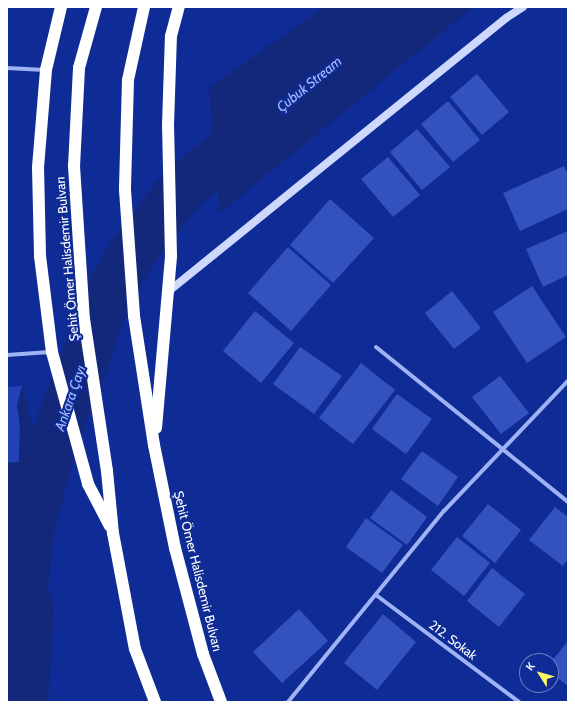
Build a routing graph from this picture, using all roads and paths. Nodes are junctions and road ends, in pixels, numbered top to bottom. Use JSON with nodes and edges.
{"nodes":[{"id":1,"x":61,"y":7,"type":"edge"},
{"id":2,"x":96,"y":7,"type":"edge"},
{"id":3,"x":144,"y":7,"type":"edge"},
{"id":4,"x":179,"y":7,"type":"edge"},
{"id":5,"x":523,"y":7,"type":"edge"},
{"id":6,"x":7,"y":68,"type":"edge"},
{"id":7,"x":46,"y":70,"type":"junction"},
{"id":8,"x":169,"y":291,"type":"junction"},
{"id":9,"x":376,"y":347,"type":"dead end"},
{"id":10,"x":52,"y":352,"type":"junction"},
{"id":11,"x":7,"y":355,"type":"edge"},
{"id":12,"x":568,"y":380,"type":"edge"},
{"id":13,"x":154,"y":445,"type":"junction"},
{"id":14,"x":503,"y":448,"type":"junction"},
{"id":15,"x":568,"y":502,"type":"edge"},
{"id":16,"x":113,"y":533,"type":"junction"},
{"id":17,"x":376,"y":594,"type":"junction"},
{"id":18,"x":154,"y":702,"type":"edge"},
{"id":19,"x":221,"y":702,"type":"edge"},
{"id":20,"x":288,"y":702,"type":"edge"},
{"id":21,"x":519,"y":702,"type":"edge"}],
"edges":[{"from":1,"to":7,"type":"highway","name":"Şehit Ömer Halisdemir Bulvarı"},
{"from":2,"to":16,"type":"highway","name":"Şehit Ömer Halisdemir Bulvarı"},
{"from":3,"to":13,"type":"highway","name":"Şehit Ömer Halisdemir Bulvarı"},
{"from":4,"to":8,"type":"highway","name":"Şehit Ömer Halisdemir Bulvarı"},
{"from":5,"to":8,"type":"street"},
{"from":6,"to":7,"type":"street"},
{"from":7,"to":10,"type":"highway","name":"Şehit Ömer Halisdemir Bulvarı"},
{"from":8,"to":13,"type":"highway","name":"Şehit Ömer Halisdemir Bulvarı"},
{"from":9,"to":14,"type":"street"},
{"from":10,"to":11,"type":"street"},
{"from":10,"to":16,"type":"highway","name":"Şehit Ömer Halisdemir Bulvarı"},
{"from":12,"to":14,"type":"street"},
{"from":13,"to":19,"type":"highway","name":"Şehit Ömer Halisdemir Bulvarı"},
{"from":14,"to":15,"type":"street"},
{"from":14,"to":17,"type":"street"},
{"from":16,"to":18,"type":"highway","name":"Şehit Ömer Halisdemir Bulvarı"},
{"from":17,"to":20,"type":"street"},
{"from":17,"to":21,"type":"street","name":"212. Sokak"}]}
